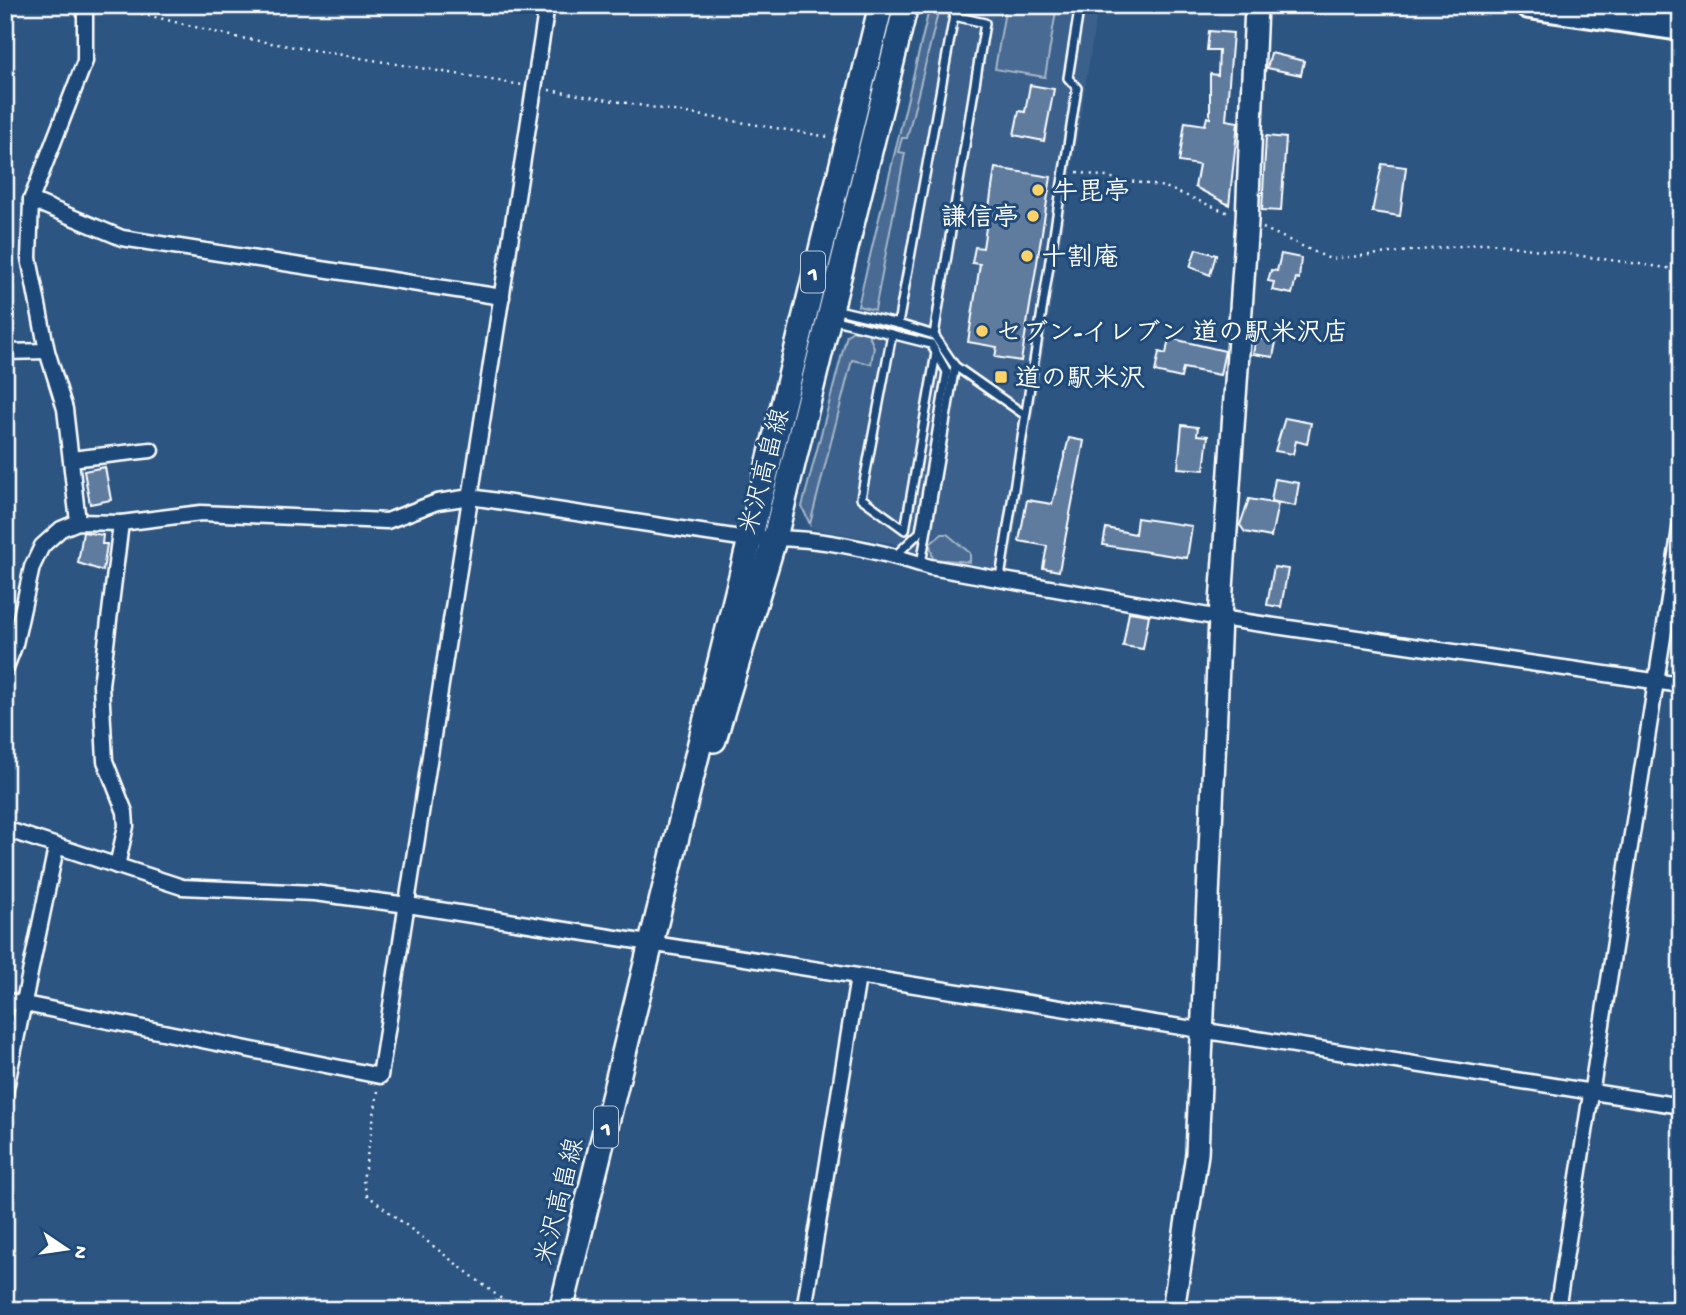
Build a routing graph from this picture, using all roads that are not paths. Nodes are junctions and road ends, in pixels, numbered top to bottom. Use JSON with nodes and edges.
{"nodes":[{"id":1,"x":85,"y":5,"type":"edge"},
{"id":2,"x":547,"y":5,"type":"edge"},
{"id":3,"x":881,"y":5,"type":"edge"},
{"id":4,"x":906,"y":5,"type":"edge"},
{"id":5,"x":1256,"y":5,"type":"edge"},
{"id":6,"x":1529,"y":5,"type":"edge"},
{"id":7,"x":1670,"y":5,"type":"edge"},
{"id":8,"x":1681,"y":6,"type":"edge"},
{"id":9,"x":1079,"y":10,"type":"dead end"},
{"id":10,"x":1681,"y":27,"type":"edge"},
{"id":11,"x":31,"y":200,"type":"junction"},
{"id":12,"x":502,"y":297,"type":"junction"},
{"id":13,"x":832,"y":313,"type":"junction"},
{"id":14,"x":898,"y":324,"type":"junction"},
{"id":15,"x":892,"y":334,"type":"junction"},
{"id":16,"x":934,"y":335,"type":"junction"},
{"id":17,"x":47,"y":351,"type":"junction"},
{"id":18,"x":5,"y":352,"type":"edge"},
{"id":19,"x":936,"y":353,"type":"junction"},
{"id":20,"x":955,"y":366,"type":"junction"},
{"id":21,"x":1026,"y":415,"type":"junction"},
{"id":22,"x":151,"y":450,"type":"dead end"},
{"id":23,"x":71,"y":459,"type":"junction"},
{"id":24,"x":471,"y":497,"type":"junction"},
{"id":25,"x":78,"y":522,"type":"junction"},
{"id":26,"x":121,"y":523,"type":"junction"},
{"id":27,"x":1681,"y":523,"type":"edge"},
{"id":28,"x":775,"y":537,"type":"junction"},
{"id":29,"x":747,"y":540,"type":"junction"},
{"id":30,"x":895,"y":556,"type":"junction"},
{"id":31,"x":921,"y":564,"type":"junction"},
{"id":32,"x":1000,"y":578,"type":"junction"},
{"id":33,"x":1220,"y":618,"type":"junction"},
{"id":34,"x":5,"y":670,"type":"edge"},
{"id":35,"x":1657,"y":682,"type":"junction"},
{"id":36,"x":1681,"y":685,"type":"edge"},
{"id":37,"x":5,"y":829,"type":"edge"},
{"id":38,"x":57,"y":848,"type":"junction"},
{"id":39,"x":117,"y":866,"type":"junction"},
{"id":40,"x":408,"y":905,"type":"junction"},
{"id":41,"x":651,"y":944,"type":"junction"},
{"id":42,"x":858,"y":977,"type":"junction"},
{"id":43,"x":5,"y":1000,"type":"edge"},
{"id":44,"x":23,"y":1003,"type":"junction"},
{"id":45,"x":1202,"y":1030,"type":"junction"},
{"id":46,"x":1591,"y":1092,"type":"junction"},
{"id":47,"x":5,"y":1093,"type":"edge"},
{"id":48,"x":1681,"y":1106,"type":"edge"},
{"id":49,"x":561,"y":1310,"type":"edge"},
{"id":50,"x":804,"y":1310,"type":"edge"},
{"id":51,"x":1173,"y":1310,"type":"edge"},
{"id":52,"x":1557,"y":1310,"type":"edge"}],
"edges":[{"from":1,"to":11,"type":"street"},
{"from":2,"to":12,"type":"street"},
{"from":3,"to":29,"type":"main road","name":"米沢高畠線","number":"1"},
{"from":4,"to":13,"type":"main road","name":"米沢高畠線","number":"1"},
{"from":5,"to":33,"type":"street"},
{"from":6,"to":10,"type":"highway"},
{"from":7,"to":8,"type":"highway"},
{"from":9,"to":21,"type":"lane"},
{"from":11,"to":12,"type":"street"},
{"from":11,"to":17,"type":"street"},
{"from":12,"to":24,"type":"street"},
{"from":13,"to":14,"type":"lane"},
{"from":13,"to":15,"type":"lane"},
{"from":13,"to":28,"type":"main road","name":"米沢高畠線","number":"1"},
{"from":14,"to":16,"type":"lane"},
{"from":14,"to":16,"type":"lane"},
{"from":15,"to":19,"type":"lane"},
{"from":15,"to":19,"type":"lane"},
{"from":16,"to":20,"type":"lane"},
{"from":17,"to":18,"type":"street"},
{"from":17,"to":23,"type":"street"},
{"from":19,"to":30,"type":"lane"},
{"from":20,"to":21,"type":"lane"},
{"from":20,"to":31,"type":"lane"},
{"from":21,"to":32,"type":"lane"},
{"from":22,"to":23,"type":"street"},
{"from":23,"to":25,"type":"street"},
{"from":24,"to":26,"type":"street"},
{"from":24,"to":29,"type":"street"},
{"from":24,"to":40,"type":"street"},
{"from":25,"to":26,"type":"street"},
{"from":25,"to":34,"type":"street"},
{"from":26,"to":39,"type":"street"},
{"from":27,"to":35,"type":"street"},
{"from":28,"to":29,"type":"street"},
{"from":28,"to":30,"type":"street"},
{"from":28,"to":41,"type":"main road","name":"米沢高畠線","number":"1"},
{"from":29,"to":41,"type":"main road","name":"米沢高畠線","number":"1"},
{"from":30,"to":31,"type":"street"},
{"from":31,"to":32,"type":"street"},
{"from":32,"to":33,"type":"street"},
{"from":33,"to":35,"type":"street"},
{"from":33,"to":45,"type":"street"},
{"from":35,"to":36,"type":"street"},
{"from":35,"to":46,"type":"street"},
{"from":37,"to":38,"type":"street"},
{"from":38,"to":39,"type":"street"},
{"from":38,"to":44,"type":"street"},
{"from":39,"to":40,"type":"street"},
{"from":40,"to":41,"type":"street"},
{"from":40,"to":44,"type":"street"},
{"from":41,"to":42,"type":"street"},
{"from":41,"to":49,"type":"main road","name":"米沢高畠線","number":"1"},
{"from":42,"to":45,"type":"street"},
{"from":42,"to":50,"type":"street"},
{"from":43,"to":44,"type":"street"},
{"from":44,"to":47,"type":"street"},
{"from":45,"to":46,"type":"street"},
{"from":45,"to":51,"type":"street"},
{"from":46,"to":48,"type":"street"},
{"from":46,"to":52,"type":"street"}]}
